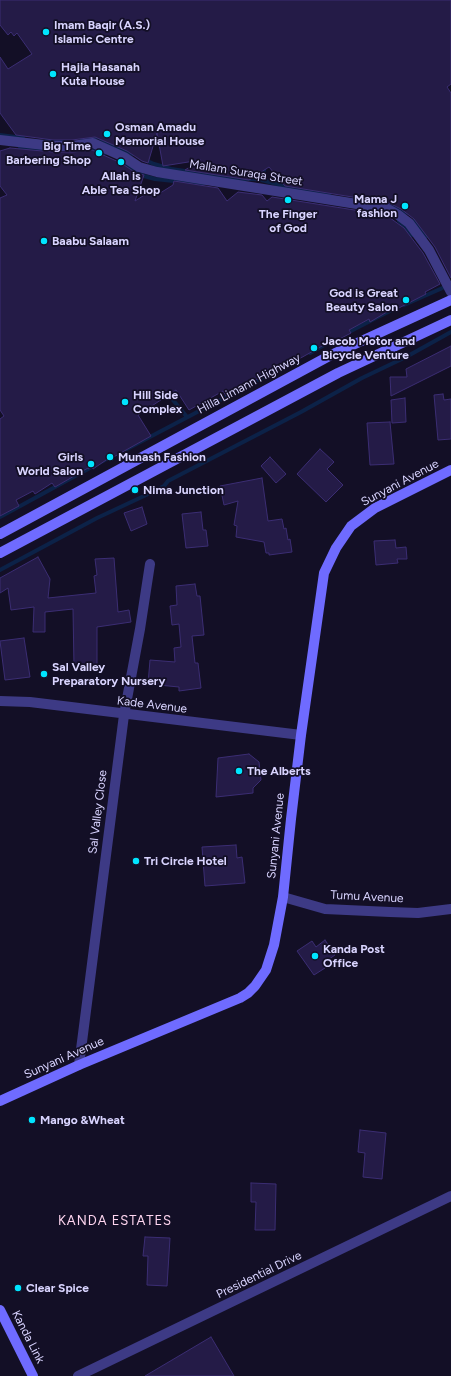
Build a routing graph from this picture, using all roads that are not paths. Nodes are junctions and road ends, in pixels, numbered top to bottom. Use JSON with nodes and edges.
{"nodes":[{"id":1,"x":0,"y":140,"type":"edge"},
{"id":2,"x":451,"y":292,"type":"edge"},
{"id":3,"x":451,"y":300,"type":"edge"},
{"id":4,"x":451,"y":320,"type":"edge"},
{"id":5,"x":451,"y":470,"type":"edge"},
{"id":6,"x":0,"y":534,"type":"edge"},
{"id":7,"x":0,"y":553,"type":"edge"},
{"id":8,"x":150,"y":564,"type":"dead end"},
{"id":9,"x":0,"y":701,"type":"edge"},
{"id":10,"x":124,"y":715,"type":"junction"},
{"id":11,"x":301,"y":735,"type":"junction"},
{"id":12,"x":282,"y":897,"type":"junction"},
{"id":13,"x":451,"y":909,"type":"edge"},
{"id":14,"x":79,"y":1065,"type":"junction"},
{"id":15,"x":0,"y":1101,"type":"edge"},
{"id":16,"x":451,"y":1196,"type":"edge"},
{"id":17,"x":0,"y":1310,"type":"edge"},
{"id":18,"x":33,"y":1376,"type":"edge"},
{"id":19,"x":78,"y":1376,"type":"edge"}],
"edges":[{"from":1,"to":2,"type":"street","name":"Mallam Suraqa Street"},
{"from":3,"to":6,"type":"main road","name":"Hilla Limann Highway"},
{"from":4,"to":7,"type":"main road"},
{"from":5,"to":11,"type":"main road","name":"Sunyani Avenue"},
{"from":8,"to":10,"type":"street","name":"Sal Valley Close"},
{"from":9,"to":10,"type":"street","name":"Kade Avenue"},
{"from":10,"to":11,"type":"street","name":"Kade Avenue"},
{"from":10,"to":14,"type":"street","name":"Sal Valley Close"},
{"from":11,"to":12,"type":"main road","name":"Sunyani Avenue"},
{"from":12,"to":13,"type":"street","name":"Tumu Avenue"},
{"from":12,"to":14,"type":"main road","name":"Sunyani Avenue"},
{"from":14,"to":15,"type":"main road","name":"Sunyani Avenue"},
{"from":16,"to":19,"type":"street","name":"Presidential Drive"},
{"from":17,"to":18,"type":"main road","name":"Kanda Link"}]}
